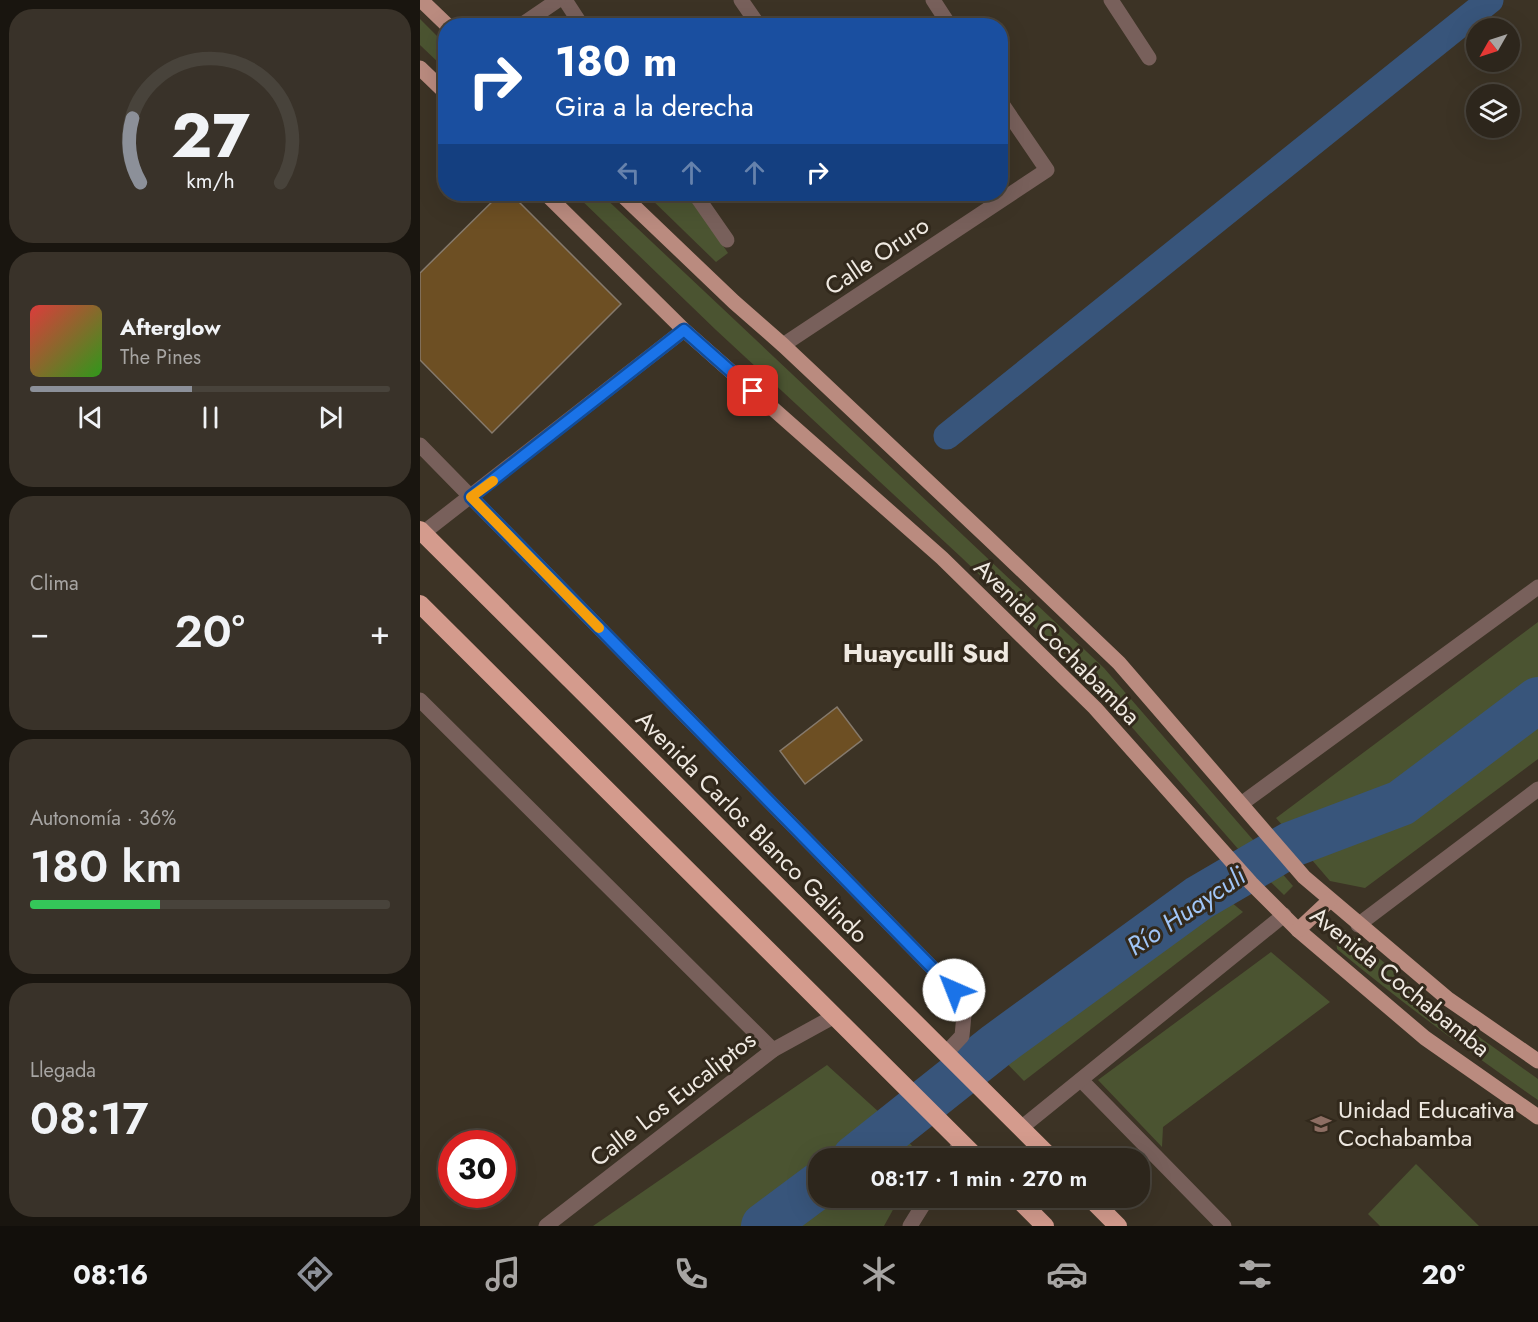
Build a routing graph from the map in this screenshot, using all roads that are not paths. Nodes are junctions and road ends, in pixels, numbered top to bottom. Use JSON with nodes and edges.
{"nodes":[{"id":1,"x":421,"y":0,"type":"edge"},
{"id":2,"x":558,"y":0,"type":"edge"},
{"id":3,"x":565,"y":0,"type":"edge"},
{"id":4,"x":741,"y":0,"type":"edge"},
{"id":5,"x":933,"y":0,"type":"edge"},
{"id":6,"x":1111,"y":0,"type":"edge"},
{"id":7,"x":440,"y":18,"type":"edge"},
{"id":8,"x":531,"y":18,"type":"edge"},
{"id":9,"x":577,"y":18,"type":"edge"},
{"id":10,"x":753,"y":18,"type":"edge"},
{"id":11,"x":945,"y":18,"type":"edge"},
{"id":12,"x":1149,"y":57,"type":"dead end"},
{"id":13,"x":420,"y":68,"type":"edge"},
{"id":14,"x":438,"y":85,"type":"edge"},
{"id":15,"x":1008,"y":112,"type":"edge"},
{"id":16,"x":1008,"y":196,"type":"edge"},
{"id":17,"x":553,"y":201,"type":"edge"},
{"id":18,"x":628,"y":201,"type":"edge"},
{"id":19,"x":700,"y":201,"type":"edge"},
{"id":20,"x":1000,"y":201,"type":"edge"},
{"id":21,"x":727,"y":240,"type":"dead end"},
{"id":22,"x":684,"y":330,"type":"junction"},
{"id":23,"x":783,"y":345,"type":"junction"},
{"id":24,"x":420,"y":445,"type":"edge"},
{"id":25,"x":471,"y":497,"type":"junction"},
{"id":26,"x":421,"y":532,"type":"edge"},
{"id":27,"x":1538,"y":587,"type":"edge"},
{"id":28,"x":420,"y":604,"type":"edge"},
{"id":29,"x":420,"y":700,"type":"edge"},
{"id":30,"x":1538,"y":789,"type":"edge"},
{"id":31,"x":1241,"y":804,"type":"junction"},
{"id":32,"x":1330,"y":900,"type":"junction"},
{"id":33,"x":1284,"y":915,"type":"junction"},
{"id":34,"x":1358,"y":925,"type":"junction"},
{"id":35,"x":1298,"y":930,"type":"junction"},
{"id":36,"x":833,"y":1017,"type":"junction"},
{"id":37,"x":773,"y":1050,"type":"junction"},
{"id":38,"x":949,"y":1057,"type":"junction"},
{"id":39,"x":1538,"y":1061,"type":"edge"},
{"id":40,"x":1081,"y":1080,"type":"junction"},
{"id":41,"x":1538,"y":1117,"type":"edge"},
{"id":42,"x":1021,"y":1128,"type":"junction"},
{"id":43,"x":961,"y":1142,"type":"junction"},
{"id":44,"x":957,"y":1148,"type":"edge"},
{"id":45,"x":967,"y":1148,"type":"edge"},
{"id":46,"x":1041,"y":1148,"type":"edge"},
{"id":47,"x":921,"y":1208,"type":"edge"},
{"id":48,"x":1027,"y":1208,"type":"edge"},
{"id":49,"x":1100,"y":1208,"type":"edge"},
{"id":50,"x":546,"y":1226,"type":"edge"},
{"id":51,"x":910,"y":1226,"type":"edge"},
{"id":52,"x":1045,"y":1226,"type":"edge"},
{"id":53,"x":1118,"y":1226,"type":"edge"},
{"id":54,"x":1224,"y":1226,"type":"edge"}],
"edges":[{"from":1,"to":7,"type":"main road"},
{"from":2,"to":8,"type":"street"},
{"from":3,"to":9,"type":"street"},
{"from":4,"to":10,"type":"street"},
{"from":5,"to":11,"type":"street"},
{"from":6,"to":12,"type":"street"},
{"from":13,"to":14,"type":"main road"},
{"from":15,"to":16,"type":"street","name":"Calle Oruro"},
{"from":17,"to":22,"type":"main road","name":"Avenida Cochabamba"},
{"from":18,"to":23,"type":"main road","name":"Avenida Cochabamba"},
{"from":19,"to":21,"type":"street"},
{"from":20,"to":23,"type":"street","name":"Calle Oruro"},
{"from":22,"to":25,"type":"street"},
{"from":22,"to":33,"type":"main road","name":"Avenida Cochabamba"},
{"from":23,"to":31,"type":"main road","name":"Avenida Cochabamba"},
{"from":24,"to":25,"type":"street"},
{"from":25,"to":26,"type":"street"},
{"from":25,"to":38,"type":"street"},
{"from":26,"to":38,"type":"highway","name":"Avenida Carlos Blanco Galindo"},
{"from":27,"to":31,"type":"street"},
{"from":28,"to":36,"type":"highway"},
{"from":29,"to":37,"type":"street"},
{"from":30,"to":34,"type":"street"},
{"from":31,"to":32,"type":"main road","name":"Avenida Cochabamba"},
{"from":32,"to":34,"type":"main road","name":"Avenida Cochabamba"},
{"from":32,"to":35,"type":"main road"},
{"from":33,"to":35,"type":"main road","name":"Avenida Cochabamba"},
{"from":33,"to":40,"type":"street"},
{"from":34,"to":39,"type":"main road","name":"Avenida Cochabamba"},
{"from":35,"to":41,"type":"main road","name":"Avenida Cochabamba"},
{"from":36,"to":37,"type":"street","name":"Calle Los Eucaliptos"},
{"from":36,"to":43,"type":"highway"},
{"from":37,"to":50,"type":"street","name":"Calle Los Eucaliptos"},
{"from":38,"to":42,"type":"highway","name":"Avenida Carlos Blanco Galindo"},
{"from":40,"to":42,"type":"street"},
{"from":40,"to":54,"type":"street"},
{"from":42,"to":46,"type":"highway","name":"Avenida Carlos Blanco Galindo"},
{"from":43,"to":44,"type":"street"},
{"from":43,"to":45,"type":"highway"},
{"from":47,"to":51,"type":"street"},
{"from":48,"to":52,"type":"highway"},
{"from":49,"to":53,"type":"highway"}]}
